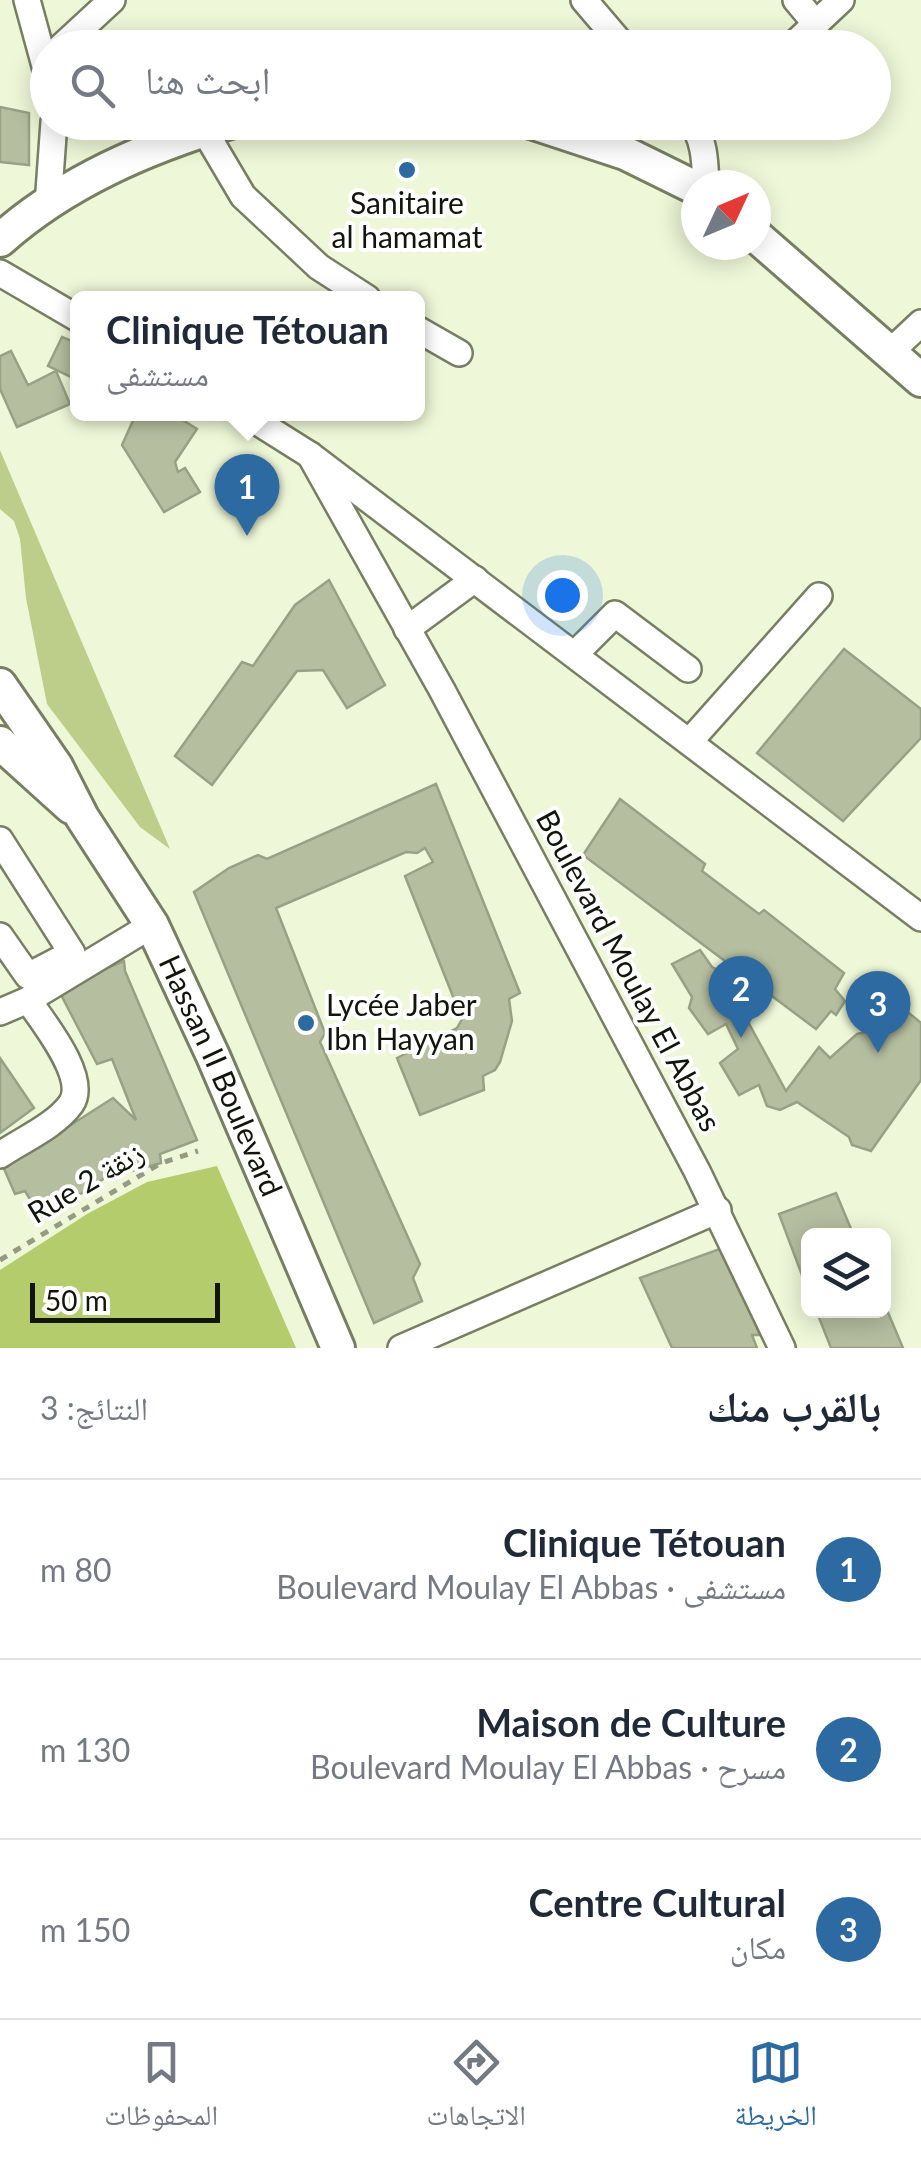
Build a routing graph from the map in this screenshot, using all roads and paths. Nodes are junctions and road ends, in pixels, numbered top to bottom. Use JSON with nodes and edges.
{"nodes":[{"id":1,"x":28,"y":0,"type":"edge"},
{"id":2,"x":112,"y":0,"type":"edge"},
{"id":3,"x":584,"y":0,"type":"edge"},
{"id":4,"x":796,"y":0,"type":"edge"},
{"id":5,"x":841,"y":0,"type":"edge"},
{"id":6,"x":816,"y":24,"type":"junction"},
{"id":7,"x":39,"y":30,"type":"edge"},
{"id":8,"x":82,"y":30,"type":"edge"},
{"id":9,"x":610,"y":30,"type":"edge"},
{"id":10,"x":810,"y":30,"type":"edge"},
{"id":11,"x":53,"y":140,"type":"edge"},
{"id":12,"x":178,"y":140,"type":"edge"},
{"id":13,"x":222,"y":140,"type":"edge"},
{"id":14,"x":585,"y":140,"type":"edge"},
{"id":15,"x":701,"y":140,"type":"edge"},
{"id":16,"x":705,"y":170,"type":"edge"},
{"id":17,"x":681,"y":181,"type":"edge"},
{"id":18,"x":48,"y":205,"type":"junction"},
{"id":19,"x":0,"y":240,"type":"edge"},
{"id":20,"x":771,"y":249,"type":"edge"},
{"id":21,"x":0,"y":273,"type":"edge"},
{"id":22,"x":356,"y":291,"type":"edge"},
{"id":23,"x":70,"y":314,"type":"edge"},
{"id":24,"x":921,"y":323,"type":"edge"},
{"id":25,"x":425,"y":334,"type":"edge"},
{"id":26,"x":459,"y":353,"type":"dead end"},
{"id":27,"x":888,"y":354,"type":"junction"},
{"id":28,"x":921,"y":380,"type":"edge"},
{"id":29,"x":256,"y":421,"type":"edge"},
{"id":30,"x":310,"y":456,"type":"junction"},
{"id":31,"x":475,"y":579,"type":"junction"},
{"id":32,"x":819,"y":596,"type":"dead end"},
{"id":33,"x":408,"y":628,"type":"junction"},
{"id":34,"x":575,"y":654,"type":"junction"},
{"id":35,"x":688,"y":669,"type":"dead end"},
{"id":36,"x":0,"y":686,"type":"edge"},
{"id":37,"x":690,"y":742,"type":"junction"},
{"id":38,"x":0,"y":743,"type":"edge"},
{"id":39,"x":82,"y":817,"type":"junction"},
{"id":40,"x":0,"y":840,"type":"edge"},
{"id":41,"x":921,"y":918,"type":"edge"},
{"id":42,"x":152,"y":925,"type":"junction"},
{"id":43,"x":0,"y":936,"type":"edge"},
{"id":44,"x":28,"y":1000,"type":"junction"},
{"id":45,"x":0,"y":1012,"type":"edge"},
{"id":46,"x":198,"y":1152,"type":"dead end"},
{"id":47,"x":0,"y":1155,"type":"edge"},
{"id":48,"x":718,"y":1210,"type":"junction"},
{"id":49,"x":0,"y":1260,"type":"edge"},
{"id":50,"x":338,"y":1348,"type":"edge"},
{"id":51,"x":401,"y":1348,"type":"edge"},
{"id":52,"x":782,"y":1348,"type":"edge"}],
"edges":[{"from":1,"to":7,"type":"street"},
{"from":2,"to":8,"type":"street"},
{"from":3,"to":9,"type":"street"},
{"from":4,"to":6,"type":"street"},
{"from":5,"to":6,"type":"street"},
{"from":6,"to":10,"type":"street"},
{"from":11,"to":18,"type":"street"},
{"from":12,"to":18,"type":"main road"},
{"from":13,"to":22,"type":"street"},
{"from":14,"to":17,"type":"main road"},
{"from":15,"to":16,"type":"street"},
{"from":18,"to":19,"type":"main road"},
{"from":20,"to":27,"type":"main road"},
{"from":21,"to":23,"type":"street"},
{"from":24,"to":27,"type":"street"},
{"from":25,"to":26,"type":"street"},
{"from":27,"to":28,"type":"main road"},
{"from":29,"to":30,"type":"street"},
{"from":30,"to":31,"type":"street"},
{"from":30,"to":33,"type":"street","name":"Boulevard Moulay El Abbas"},
{"from":31,"to":33,"type":"street"},
{"from":31,"to":34,"type":"street"},
{"from":32,"to":37,"type":"street"},
{"from":33,"to":48,"type":"street","name":"Boulevard Moulay El Abbas"},
{"from":34,"to":35,"type":"street"},
{"from":34,"to":37,"type":"street"},
{"from":36,"to":39,"type":"main road","name":"Hassan II Boulevard"},
{"from":37,"to":41,"type":"street"},
{"from":38,"to":39,"type":"main road","name":"Hassan II Boulevard"},
{"from":39,"to":42,"type":"main road","name":"Hassan II Boulevard"},
{"from":40,"to":43,"type":"street"},
{"from":42,"to":44,"type":"street"},
{"from":42,"to":50,"type":"main road","name":"Hassan II Boulevard"},
{"from":44,"to":45,"type":"street"},
{"from":44,"to":47,"type":"street"},
{"from":46,"to":49,"type":"path","name":"Rue 2 زنقة"},
{"from":48,"to":51,"type":"street"},
{"from":48,"to":52,"type":"street","name":"Boulevard Moulay El Abbas"}]}
